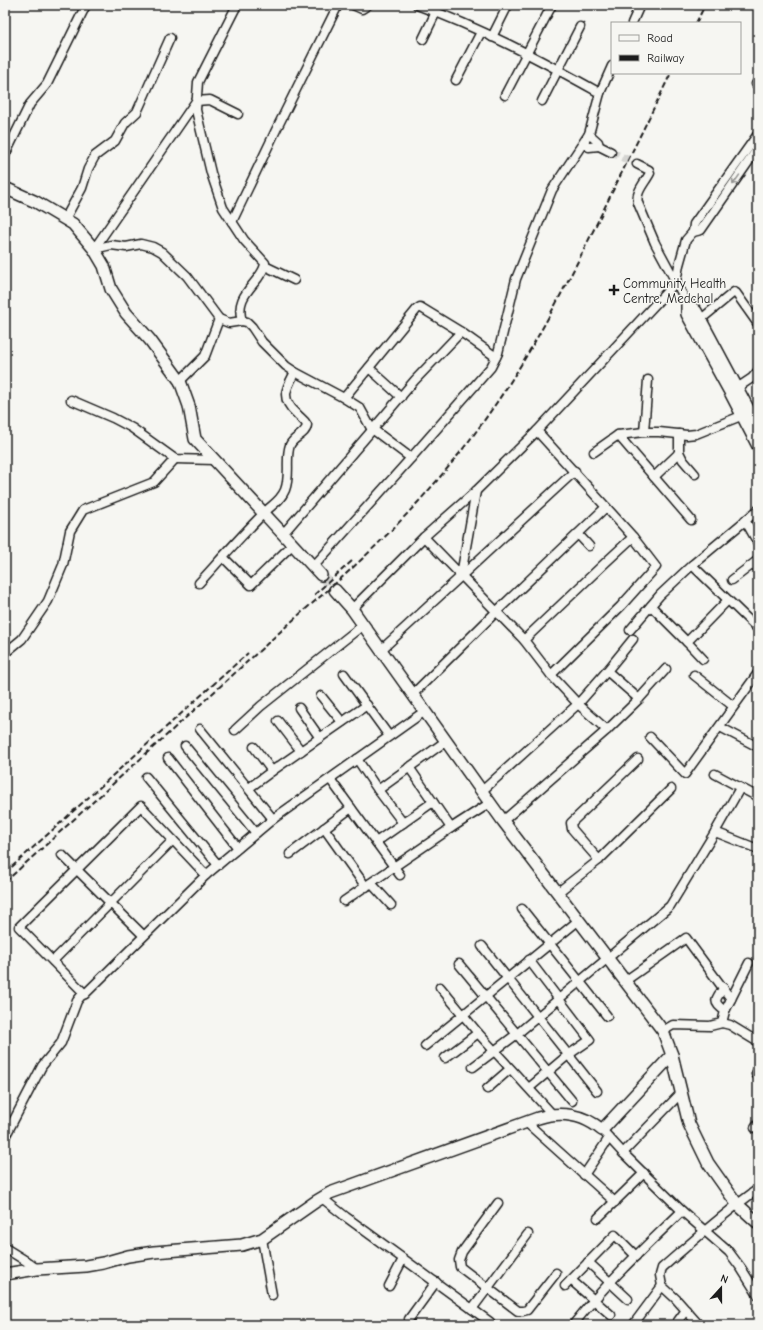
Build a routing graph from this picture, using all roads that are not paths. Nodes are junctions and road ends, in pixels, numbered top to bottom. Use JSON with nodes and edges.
{"nodes":[{"id":1,"x":86,"y":5,"type":"edge"},
{"id":2,"x":238,"y":5,"type":"edge"},
{"id":3,"x":338,"y":5,"type":"edge"},
{"id":4,"x":353,"y":5,"type":"edge"},
{"id":5,"x":368,"y":5,"type":"edge"},
{"id":6,"x":417,"y":5,"type":"edge"},
{"id":7,"x":508,"y":5,"type":"edge"},
{"id":8,"x":552,"y":5,"type":"edge"},
{"id":9,"x":638,"y":6,"type":"edge"},
{"id":10,"x":436,"y":12,"type":"junction"},
{"id":11,"x":632,"y":22,"type":"edge"},
{"id":12,"x":580,"y":27,"type":"dead end"},
{"id":13,"x":481,"y":32,"type":"junction"},
{"id":14,"x":492,"y":37,"type":"junction"},
{"id":15,"x":170,"y":38,"type":"dead end"},
{"id":16,"x":423,"y":39,"type":"dead end"},
{"id":17,"x":527,"y":54,"type":"junction"},
{"id":18,"x":611,"y":68,"type":"edge"},
{"id":19,"x":559,"y":70,"type":"junction"},
{"id":20,"x":456,"y":80,"type":"dead end"},
{"id":21,"x":600,"y":93,"type":"junction"},
{"id":22,"x":505,"y":95,"type":"dead end"},
{"id":23,"x":542,"y":100,"type":"dead end"},
{"id":24,"x":196,"y":101,"type":"junction"},
{"id":25,"x":238,"y":114,"type":"dead end"},
{"id":26,"x":589,"y":134,"type":"junction"},
{"id":27,"x":758,"y":134,"type":"edge"},
{"id":28,"x":584,"y":144,"type":"junction"},
{"id":29,"x":599,"y":146,"type":"junction"},
{"id":30,"x":758,"y":148,"type":"edge"},
{"id":31,"x":611,"y":152,"type":"tunnel mouth"},
{"id":32,"x":5,"y":155,"type":"edge"},
{"id":33,"x":637,"y":164,"type":"tunnel mouth"},
{"id":34,"x":5,"y":188,"type":"edge"},
{"id":35,"x":65,"y":220,"type":"junction"},
{"id":36,"x":232,"y":222,"type":"junction"},
{"id":37,"x":693,"y":232,"type":"junction"},
{"id":38,"x":94,"y":249,"type":"junction"},
{"id":39,"x":265,"y":266,"type":"junction"},
{"id":40,"x":294,"y":280,"type":"dead end"},
{"id":41,"x":676,"y":282,"type":"junction"},
{"id":42,"x":687,"y":303,"type":"junction"},
{"id":43,"x":219,"y":319,"type":"junction"},
{"id":44,"x":700,"y":320,"type":"junction"},
{"id":45,"x":242,"y":321,"type":"junction"},
{"id":46,"x":758,"y":324,"type":"edge"},
{"id":47,"x":461,"y":332,"type":"junction"},
{"id":48,"x":496,"y":358,"type":"junction"},
{"id":49,"x":369,"y":368,"type":"junction"},
{"id":50,"x":758,"y":371,"type":"edge"},
{"id":51,"x":295,"y":372,"type":"junction"},
{"id":52,"x":648,"y":380,"type":"dead end"},
{"id":53,"x":180,"y":381,"type":"junction"},
{"id":54,"x":737,"y":388,"type":"junction"},
{"id":55,"x":402,"y":397,"type":"junction"},
{"id":56,"x":344,"y":398,"type":"junction"},
{"id":57,"x":71,"y":400,"type":"dead end"},
{"id":58,"x":753,"y":419,"type":"edge"},
{"id":59,"x":374,"y":430,"type":"junction"},
{"id":60,"x":537,"y":431,"type":"junction"},
{"id":61,"x":644,"y":432,"type":"junction"},
{"id":62,"x":679,"y":434,"type":"junction"},
{"id":63,"x":618,"y":435,"type":"junction"},
{"id":64,"x":758,"y":446,"type":"edge"},
{"id":65,"x":594,"y":452,"type":"dead end"},
{"id":66,"x":679,"y":452,"type":"junction"},
{"id":67,"x":411,"y":458,"type":"junction"},
{"id":68,"x":175,"y":459,"type":"junction"},
{"id":69,"x":215,"y":460,"type":"junction"},
{"id":70,"x":575,"y":471,"type":"junction"},
{"id":71,"x":696,"y":474,"type":"dead end"},
{"id":72,"x":654,"y":477,"type":"junction"},
{"id":73,"x":476,"y":491,"type":"junction"},
{"id":74,"x":606,"y":507,"type":"junction"},
{"id":75,"x":758,"y":510,"type":"edge"},
{"id":76,"x":264,"y":513,"type":"junction"},
{"id":77,"x":691,"y":520,"type":"dead end"},
{"id":78,"x":745,"y":520,"type":"junction"},
{"id":79,"x":283,"y":534,"type":"junction"},
{"id":80,"x":578,"y":534,"type":"junction"},
{"id":81,"x":424,"y":537,"type":"junction"},
{"id":82,"x":633,"y":537,"type":"junction"},
{"id":83,"x":758,"y":543,"type":"edge"},
{"id":84,"x":292,"y":544,"type":"junction"},
{"id":85,"x":589,"y":546,"type":"dead end"},
{"id":86,"x":223,"y":557,"type":"junction"},
{"id":87,"x":758,"y":560,"type":"edge"},
{"id":88,"x":692,"y":565,"type":"junction"},
{"id":89,"x":313,"y":567,"type":"junction"},
{"id":90,"x":321,"y":575,"type":"tunnel mouth"},
{"id":91,"x":460,"y":575,"type":"junction"},
{"id":92,"x":732,"y":580,"type":"dead end"},
{"id":93,"x":198,"y":584,"type":"dead end"},
{"id":94,"x":335,"y":590,"type":"tunnel mouth"},
{"id":95,"x":728,"y":600,"type":"junction"},
{"id":96,"x":651,"y":606,"type":"junction"},
{"id":97,"x":352,"y":609,"type":"junction"},
{"id":98,"x":496,"y":612,"type":"junction"},
{"id":99,"x":363,"y":625,"type":"junction"},
{"id":100,"x":758,"y":628,"type":"edge"},
{"id":101,"x":630,"y":630,"type":"dead end"},
{"id":102,"x":633,"y":639,"type":"dead end"},
{"id":103,"x":524,"y":640,"type":"junction"},
{"id":104,"x":687,"y":642,"type":"junction"},
{"id":105,"x":381,"y":650,"type":"junction"},
{"id":106,"x":5,"y":653,"type":"edge"},
{"id":107,"x":703,"y":659,"type":"dead end"},
{"id":108,"x":666,"y":669,"type":"dead end"},
{"id":109,"x":607,"y":671,"type":"junction"},
{"id":110,"x":758,"y":673,"type":"edge"},
{"id":111,"x":344,"y":674,"type":"dead end"},
{"id":112,"x":551,"y":675,"type":"junction"},
{"id":113,"x":694,"y":675,"type":"dead end"},
{"id":114,"x":413,"y":694,"type":"junction"},
{"id":115,"x":321,"y":696,"type":"dead end"},
{"id":116,"x":639,"y":699,"type":"junction"},
{"id":117,"x":578,"y":704,"type":"junction"},
{"id":118,"x":367,"y":705,"type":"junction"},
{"id":119,"x":733,"y":706,"type":"junction"},
{"id":120,"x":299,"y":708,"type":"dead end"},
{"id":121,"x":425,"y":710,"type":"junction"},
{"id":122,"x":278,"y":721,"type":"dead end"},
{"id":123,"x":342,"y":722,"type":"junction"},
{"id":124,"x":720,"y":727,"type":"junction"},
{"id":125,"x":200,"y":729,"type":"dead end"},
{"id":126,"x":235,"y":730,"type":"dead end"},
{"id":127,"x":607,"y":730,"type":"junction"},
{"id":128,"x":389,"y":736,"type":"junction"},
{"id":129,"x":650,"y":737,"type":"dead end"},
{"id":130,"x":320,"y":738,"type":"junction"},
{"id":131,"x":446,"y":741,"type":"junction"},
{"id":132,"x":185,"y":746,"type":"dead end"},
{"id":133,"x":254,"y":747,"type":"dead end"},
{"id":134,"x":758,"y":747,"type":"edge"},
{"id":135,"x":301,"y":751,"type":"junction"},
{"id":136,"x":168,"y":758,"type":"dead end"},
{"id":137,"x":357,"y":759,"type":"junction"},
{"id":138,"x":638,"y":759,"type":"dead end"},
{"id":139,"x":409,"y":767,"type":"junction"},
{"id":140,"x":272,"y":771,"type":"junction"},
{"id":141,"x":715,"y":774,"type":"dead end"},
{"id":142,"x":146,"y":777,"type":"dead end"},
{"id":143,"x":330,"y":779,"type":"junction"},
{"id":144,"x":249,"y":788,"type":"junction"},
{"id":145,"x":740,"y":788,"type":"junction"},
{"id":146,"x":671,"y":789,"type":"dead end"},
{"id":147,"x":378,"y":790,"type":"junction"},
{"id":148,"x":482,"y":792,"type":"junction"},
{"id":149,"x":758,"y":798,"type":"edge"},
{"id":150,"x":433,"y":802,"type":"junction"},
{"id":151,"x":490,"y":802,"type":"junction"},
{"id":152,"x":351,"y":808,"type":"junction"},
{"id":153,"x":274,"y":819,"type":"junction"},
{"id":154,"x":503,"y":821,"type":"junction"},
{"id":155,"x":403,"y":823,"type":"junction"},
{"id":156,"x":324,"y":828,"type":"junction"},
{"id":157,"x":451,"y":828,"type":"junction"},
{"id":158,"x":715,"y":832,"type":"junction"},
{"id":159,"x":256,"y":833,"type":"junction"},
{"id":160,"x":173,"y":840,"type":"junction"},
{"id":161,"x":376,"y":842,"type":"junction"},
{"id":162,"x":238,"y":848,"type":"junction"},
{"id":163,"x":758,"y":849,"type":"edge"},
{"id":164,"x":62,"y":854,"type":"dead end"},
{"id":165,"x":290,"y":854,"type":"dead end"},
{"id":166,"x":599,"y":860,"type":"junction"},
{"id":167,"x":218,"y":865,"type":"junction"},
{"id":168,"x":394,"y":867,"type":"junction"},
{"id":169,"x":77,"y":870,"type":"junction"},
{"id":170,"x":206,"y":875,"type":"junction"},
{"id":171,"x":400,"y":875,"type":"dead end"},
{"id":172,"x":369,"y":885,"type":"junction"},
{"id":173,"x":557,"y":893,"type":"junction"},
{"id":174,"x":344,"y":901,"type":"dead end"},
{"id":175,"x":111,"y":903,"type":"junction"},
{"id":176,"x":391,"y":905,"type":"dead end"},
{"id":177,"x":522,"y":909,"type":"dead end"},
{"id":178,"x":579,"y":920,"type":"junction"},
{"id":179,"x":143,"y":935,"type":"junction"},
{"id":180,"x":549,"y":944,"type":"junction"},
{"id":181,"x":482,"y":946,"type":"dead end"},
{"id":182,"x":608,"y":958,"type":"junction"},
{"id":183,"x":529,"y":960,"type":"junction"},
{"id":184,"x":53,"y":961,"type":"junction"},
{"id":185,"x":459,"y":964,"type":"dead end"},
{"id":186,"x":749,"y":964,"type":"dead end"},
{"id":187,"x":507,"y":978,"type":"junction"},
{"id":188,"x":579,"y":981,"type":"junction"},
{"id":189,"x":625,"y":981,"type":"junction"},
{"id":190,"x":440,"y":987,"type":"dead end"},
{"id":191,"x":724,"y":988,"type":"junction"},
{"id":192,"x":85,"y":994,"type":"junction"},
{"id":193,"x":486,"y":996,"type":"junction"},
{"id":194,"x":559,"y":999,"type":"junction"},
{"id":195,"x":731,"y":999,"type":"junction"},
{"id":196,"x":726,"y":1011,"type":"junction"},
{"id":197,"x":464,"y":1015,"type":"junction"},
{"id":198,"x":538,"y":1016,"type":"junction"},
{"id":199,"x":607,"y":1016,"type":"dead end"},
{"id":200,"x":722,"y":1023,"type":"junction"},
{"id":201,"x":663,"y":1031,"type":"junction"},
{"id":202,"x":478,"y":1033,"type":"junction"},
{"id":203,"x":517,"y":1034,"type":"junction"},
{"id":204,"x":758,"y":1042,"type":"edge"},
{"id":205,"x":425,"y":1046,"type":"dead end"},
{"id":206,"x":494,"y":1052,"type":"junction"},
{"id":207,"x":568,"y":1055,"type":"junction"},
{"id":208,"x":672,"y":1055,"type":"junction"},
{"id":209,"x":445,"y":1058,"type":"dead end"},
{"id":210,"x":473,"y":1067,"type":"dead end"},
{"id":211,"x":510,"y":1069,"type":"junction"},
{"id":212,"x":758,"y":1069,"type":"edge"},
{"id":213,"x":547,"y":1072,"type":"junction"},
{"id":214,"x":758,"y":1076,"type":"edge"},
{"id":215,"x":529,"y":1088,"type":"junction"},
{"id":216,"x":487,"y":1089,"type":"dead end"},
{"id":217,"x":597,"y":1091,"type":"dead end"},
{"id":218,"x":681,"y":1093,"type":"junction"},
{"id":219,"x":572,"y":1101,"type":"dead end"},
{"id":220,"x":552,"y":1114,"type":"junction"},
{"id":221,"x":528,"y":1122,"type":"junction"},
{"id":222,"x":605,"y":1134,"type":"junction"},
{"id":223,"x":5,"y":1137,"type":"edge"},
{"id":224,"x":623,"y":1152,"type":"junction"},
{"id":225,"x":644,"y":1173,"type":"junction"},
{"id":226,"x":584,"y":1174,"type":"junction"},
{"id":227,"x":758,"y":1189,"type":"edge"},
{"id":228,"x":322,"y":1198,"type":"junction"},
{"id":229,"x":615,"y":1202,"type":"junction"},
{"id":230,"x":498,"y":1203,"type":"dead end"},
{"id":231,"x":737,"y":1204,"type":"junction"},
{"id":232,"x":682,"y":1211,"type":"junction"},
{"id":233,"x":598,"y":1218,"type":"dead end"},
{"id":234,"x":758,"y":1223,"type":"edge"},
{"id":235,"x":705,"y":1230,"type":"junction"},
{"id":236,"x":528,"y":1234,"type":"dead end"},
{"id":237,"x":262,"y":1239,"type":"junction"},
{"id":238,"x":5,"y":1248,"type":"edge"},
{"id":239,"x":636,"y":1256,"type":"junction"},
{"id":240,"x":403,"y":1259,"type":"junction"},
{"id":241,"x":588,"y":1262,"type":"junction"},
{"id":242,"x":38,"y":1270,"type":"junction"},
{"id":243,"x":556,"y":1273,"type":"dead end"},
{"id":244,"x":5,"y":1274,"type":"edge"},
{"id":245,"x":436,"y":1282,"type":"junction"},
{"id":246,"x":610,"y":1282,"type":"junction"},
{"id":247,"x":388,"y":1286,"type":"dead end"},
{"id":248,"x":662,"y":1286,"type":"junction"},
{"id":249,"x":488,"y":1288,"type":"junction"},
{"id":250,"x":272,"y":1295,"type":"dead end"},
{"id":251,"x":758,"y":1295,"type":"edge"},
{"id":252,"x":593,"y":1299,"type":"junction"},
{"id":253,"x":628,"y":1299,"type":"dead end"},
{"id":254,"x":472,"y":1309,"type":"junction"},
{"id":255,"x":686,"y":1310,"type":"junction"},
{"id":256,"x":611,"y":1315,"type":"dead end"},
{"id":257,"x":409,"y":1319,"type":"dead end"},
{"id":258,"x":490,"y":1322,"type":"dead end"},
{"id":259,"x":574,"y":1325,"type":"edge"},
{"id":260,"x":633,"y":1325,"type":"edge"},
{"id":261,"x":675,"y":1325,"type":"edge"},
{"id":262,"x":699,"y":1325,"type":"edge"}],
"edges":[{"from":1,"to":32,"type":"street"},
{"from":2,"to":24,"type":"street"},
{"from":3,"to":36,"type":"street"},
{"from":4,"to":5,"type":"street"},
{"from":6,"to":10,"type":"street"},
{"from":7,"to":14,"type":"street"},
{"from":8,"to":17,"type":"street"},
{"from":9,"to":11,"type":"street"},
{"from":10,"to":13,"type":"street"},
{"from":10,"to":16,"type":"street"},
{"from":12,"to":19,"type":"street"},
{"from":13,"to":14,"type":"street"},
{"from":13,"to":20,"type":"street"},
{"from":14,"to":17,"type":"street"},
{"from":15,"to":35,"type":"street"},
{"from":17,"to":19,"type":"street"},
{"from":17,"to":22,"type":"street"},
{"from":18,"to":21,"type":"street"},
{"from":19,"to":21,"type":"street"},
{"from":19,"to":23,"type":"street"},
{"from":21,"to":26,"type":"street"},
{"from":24,"to":25,"type":"street"},
{"from":24,"to":36,"type":"street"},
{"from":24,"to":38,"type":"street"},
{"from":26,"to":28,"type":"street"},
{"from":26,"to":29,"type":"street"},
{"from":27,"to":37,"type":"street"},
{"from":28,"to":29,"type":"street"},
{"from":28,"to":48,"type":"street"},
{"from":29,"to":31,"type":"street"},
{"from":30,"to":37,"type":"street","one_way":true},
{"from":33,"to":41,"type":"street"},
{"from":34,"to":35,"type":"street"},
{"from":35,"to":38,"type":"street"},
{"from":36,"to":39,"type":"street"},
{"from":37,"to":41,"type":"street"},
{"from":38,"to":43,"type":"street"},
{"from":38,"to":53,"type":"street"},
{"from":39,"to":40,"type":"street"},
{"from":39,"to":45,"type":"street"},
{"from":41,"to":42,"type":"street"},
{"from":41,"to":60,"type":"street"},
{"from":42,"to":44,"type":"street"},
{"from":42,"to":58,"type":"street"},
{"from":43,"to":45,"type":"street"},
{"from":43,"to":53,"type":"street"},
{"from":44,"to":46,"type":"street"},
{"from":44,"to":54,"type":"street"},
{"from":45,"to":51,"type":"street"},
{"from":47,"to":48,"type":"street"},
{"from":47,"to":49,"type":"street"},
{"from":47,"to":55,"type":"street"},
{"from":48,"to":67,"type":"street"},
{"from":49,"to":55,"type":"street"},
{"from":49,"to":56,"type":"street"},
{"from":50,"to":54,"type":"street"},
{"from":51,"to":56,"type":"street"},
{"from":51,"to":76,"type":"street"},
{"from":52,"to":61,"type":"street"},
{"from":53,"to":69,"type":"street"},
{"from":54,"to":58,"type":"street"},
{"from":55,"to":59,"type":"street"},
{"from":56,"to":59,"type":"street"},
{"from":57,"to":68,"type":"street"},
{"from":58,"to":62,"type":"street"},
{"from":58,"to":64,"type":"street"},
{"from":59,"to":67,"type":"street"},
{"from":59,"to":79,"type":"street"},
{"from":60,"to":70,"type":"street"},
{"from":60,"to":73,"type":"street"},
{"from":61,"to":62,"type":"street"},
{"from":61,"to":63,"type":"street"},
{"from":62,"to":66,"type":"street"},
{"from":63,"to":65,"type":"street"},
{"from":63,"to":72,"type":"street"},
{"from":66,"to":71,"type":"street"},
{"from":66,"to":72,"type":"street"},
{"from":67,"to":89,"type":"street"},
{"from":68,"to":69,"type":"street"},
{"from":68,"to":106,"type":"street"},
{"from":69,"to":76,"type":"street"},
{"from":70,"to":74,"type":"street"},
{"from":70,"to":91,"type":"street"},
{"from":72,"to":77,"type":"street"},
{"from":73,"to":81,"type":"street"},
{"from":73,"to":91,"type":"street"},
{"from":74,"to":80,"type":"street"},
{"from":74,"to":82,"type":"street"},
{"from":75,"to":78,"type":"street"},
{"from":76,"to":79,"type":"street"},
{"from":76,"to":86,"type":"street"},
{"from":78,"to":83,"type":"street"},
{"from":78,"to":88,"type":"street"},
{"from":79,"to":84,"type":"street"},
{"from":80,"to":85,"type":"street"},
{"from":80,"to":98,"type":"street"},
{"from":81,"to":91,"type":"street"},
{"from":81,"to":97,"type":"street"},
{"from":82,"to":103,"type":"street"},
{"from":82,"to":112,"type":"street"},
{"from":84,"to":86,"type":"street"},
{"from":84,"to":89,"type":"street"},
{"from":86,"to":93,"type":"street"},
{"from":87,"to":92,"type":"street"},
{"from":88,"to":95,"type":"street"},
{"from":88,"to":96,"type":"street"},
{"from":89,"to":90,"type":"street"},
{"from":91,"to":98,"type":"street"},
{"from":91,"to":105,"type":"street"},
{"from":94,"to":97,"type":"street"},
{"from":95,"to":100,"type":"street"},
{"from":95,"to":104,"type":"street"},
{"from":96,"to":101,"type":"street"},
{"from":96,"to":104,"type":"street"},
{"from":97,"to":99,"type":"street"},
{"from":98,"to":103,"type":"street"},
{"from":98,"to":114,"type":"street"},
{"from":99,"to":105,"type":"street"},
{"from":99,"to":126,"type":"street"},
{"from":102,"to":109,"type":"street"},
{"from":103,"to":112,"type":"street"},
{"from":104,"to":107,"type":"street"},
{"from":105,"to":114,"type":"street"},
{"from":108,"to":116,"type":"street"},
{"from":109,"to":116,"type":"street"},
{"from":109,"to":117,"type":"street"},
{"from":110,"to":119,"type":"street"},
{"from":111,"to":118,"type":"street"},
{"from":112,"to":117,"type":"street"},
{"from":113,"to":119,"type":"street"},
{"from":114,"to":121,"type":"street"},
{"from":115,"to":123,"type":"street"},
{"from":116,"to":127,"type":"street"},
{"from":117,"to":127,"type":"street"},
{"from":117,"to":148,"type":"street"},
{"from":118,"to":123,"type":"street"},
{"from":118,"to":128,"type":"street"},
{"from":119,"to":124,"type":"street"},
{"from":120,"to":130,"type":"street"},
{"from":121,"to":128,"type":"street"},
{"from":121,"to":131,"type":"street"},
{"from":122,"to":135,"type":"street"},
{"from":123,"to":130,"type":"street"},
{"from":124,"to":129,"type":"street"},
{"from":124,"to":134,"type":"street"},
{"from":125,"to":144,"type":"street"},
{"from":127,"to":154,"type":"street"},
{"from":128,"to":137,"type":"street"},
{"from":130,"to":135,"type":"street"},
{"from":131,"to":139,"type":"street"},
{"from":131,"to":148,"type":"street"},
{"from":132,"to":159,"type":"street"},
{"from":133,"to":140,"type":"street"},
{"from":135,"to":140,"type":"street"},
{"from":136,"to":162,"type":"street"},
{"from":137,"to":143,"type":"street"},
{"from":137,"to":147,"type":"street"},
{"from":138,"to":166,"type":"street"},
{"from":139,"to":147,"type":"street"},
{"from":139,"to":150,"type":"street"},
{"from":140,"to":144,"type":"street"},
{"from":141,"to":145,"type":"street"},
{"from":142,"to":167,"type":"street"},
{"from":143,"to":152,"type":"street"},
{"from":143,"to":153,"type":"street"},
{"from":144,"to":153,"type":"street"},
{"from":145,"to":149,"type":"street"},
{"from":145,"to":158,"type":"street"},
{"from":146,"to":166,"type":"street"},
{"from":147,"to":155,"type":"street"},
{"from":148,"to":151,"type":"street"},
{"from":150,"to":155,"type":"street"},
{"from":150,"to":157,"type":"street"},
{"from":151,"to":154,"type":"street"},
{"from":151,"to":157,"type":"street"},
{"from":152,"to":156,"type":"street"},
{"from":152,"to":161,"type":"street"},
{"from":153,"to":159,"type":"street"},
{"from":154,"to":173,"type":"street"},
{"from":155,"to":161,"type":"street"},
{"from":156,"to":165,"type":"street"},
{"from":156,"to":172,"type":"street"},
{"from":157,"to":168,"type":"street"},
{"from":158,"to":163,"type":"street"},
{"from":158,"to":182,"type":"street"},
{"from":159,"to":162,"type":"street"},
{"from":160,"to":169,"type":"street"},
{"from":160,"to":170,"type":"street"},
{"from":160,"to":175,"type":"street"},
{"from":161,"to":168,"type":"street"},
{"from":162,"to":167,"type":"street"},
{"from":164,"to":169,"type":"street"},
{"from":166,"to":173,"type":"street"},
{"from":167,"to":170,"type":"street"},
{"from":168,"to":171,"type":"street"},
{"from":168,"to":172,"type":"street"},
{"from":169,"to":175,"type":"street"},
{"from":169,"to":184,"type":"street"},
{"from":170,"to":179,"type":"street"},
{"from":172,"to":174,"type":"street"},
{"from":172,"to":176,"type":"street"},
{"from":173,"to":178,"type":"street"},
{"from":175,"to":179,"type":"street"},
{"from":175,"to":184,"type":"street"},
{"from":177,"to":180,"type":"street"},
{"from":178,"to":180,"type":"street"},
{"from":178,"to":182,"type":"street"},
{"from":179,"to":192,"type":"street"},
{"from":180,"to":183,"type":"street"},
{"from":180,"to":188,"type":"street"},
{"from":181,"to":187,"type":"street"},
{"from":182,"to":188,"type":"street"},
{"from":182,"to":189,"type":"street"},
{"from":183,"to":187,"type":"street"},
{"from":183,"to":194,"type":"street"},
{"from":184,"to":192,"type":"street"},
{"from":185,"to":193,"type":"street"},
{"from":186,"to":195,"type":"street"},
{"from":187,"to":193,"type":"street"},
{"from":187,"to":198,"type":"street"},
{"from":188,"to":194,"type":"street"},
{"from":188,"to":199,"type":"street"},
{"from":189,"to":191,"type":"street"},
{"from":189,"to":201,"type":"street"},
{"from":190,"to":197,"type":"street"},
{"from":191,"to":195,"type":"street"},
{"from":191,"to":196,"type":"street"},
{"from":192,"to":223,"type":"street"},
{"from":193,"to":197,"type":"street"},
{"from":193,"to":203,"type":"street"},
{"from":194,"to":198,"type":"street"},
{"from":194,"to":207,"type":"street"},
{"from":195,"to":196,"type":"street"},
{"from":196,"to":200,"type":"street"},
{"from":197,"to":202,"type":"street"},
{"from":197,"to":205,"type":"street"},
{"from":198,"to":203,"type":"street"},
{"from":198,"to":207,"type":"street"},
{"from":200,"to":201,"type":"street"},
{"from":200,"to":204,"type":"street"},
{"from":201,"to":208,"type":"street"},
{"from":202,"to":206,"type":"street"},
{"from":202,"to":209,"type":"street"},
{"from":203,"to":206,"type":"street"},
{"from":203,"to":213,"type":"street"},
{"from":206,"to":210,"type":"street"},
{"from":206,"to":211,"type":"street"},
{"from":207,"to":213,"type":"street"},
{"from":207,"to":217,"type":"street"},
{"from":208,"to":218,"type":"street"},
{"from":208,"to":222,"type":"street"},
{"from":211,"to":215,"type":"street"},
{"from":211,"to":216,"type":"street"},
{"from":212,"to":214,"type":"street"},
{"from":213,"to":215,"type":"street"},
{"from":213,"to":219,"type":"street"},
{"from":215,"to":220,"type":"street"},
{"from":218,"to":224,"type":"street"},
{"from":218,"to":231,"type":"street"},
{"from":220,"to":221,"type":"street"},
{"from":220,"to":222,"type":"street"},
{"from":221,"to":226,"type":"street"},
{"from":221,"to":228,"type":"street"},
{"from":222,"to":224,"type":"street"},
{"from":222,"to":226,"type":"street"},
{"from":224,"to":225,"type":"street"},
{"from":225,"to":229,"type":"street"},
{"from":225,"to":232,"type":"street"},
{"from":226,"to":229,"type":"street"},
{"from":227,"to":231,"type":"street"},
{"from":228,"to":237,"type":"street"},
{"from":228,"to":240,"type":"street"},
{"from":229,"to":233,"type":"street"},
{"from":230,"to":249,"type":"street"},
{"from":231,"to":234,"type":"street"},
{"from":231,"to":235,"type":"street"},
{"from":232,"to":235,"type":"street"},
{"from":232,"to":239,"type":"street"},
{"from":235,"to":248,"type":"street"},
{"from":235,"to":251,"type":"street"},
{"from":236,"to":249,"type":"street"},
{"from":237,"to":242,"type":"street"},
{"from":237,"to":250,"type":"street"},
{"from":238,"to":242,"type":"street"},
{"from":239,"to":241,"type":"street"},
{"from":239,"to":246,"type":"street"},
{"from":240,"to":245,"type":"street"},
{"from":240,"to":247,"type":"street"},
{"from":241,"to":246,"type":"street"},
{"from":241,"to":252,"type":"street"},
{"from":242,"to":244,"type":"street"},
{"from":243,"to":249,"type":"street"},
{"from":245,"to":254,"type":"street"},
{"from":245,"to":257,"type":"street"},
{"from":246,"to":252,"type":"street"},
{"from":246,"to":253,"type":"street"},
{"from":248,"to":255,"type":"street"},
{"from":248,"to":260,"type":"street"},
{"from":249,"to":254,"type":"street"},
{"from":252,"to":256,"type":"street"},
{"from":252,"to":259,"type":"street"},
{"from":254,"to":258,"type":"street"},
{"from":255,"to":261,"type":"street"},
{"from":255,"to":262,"type":"street"}]}
